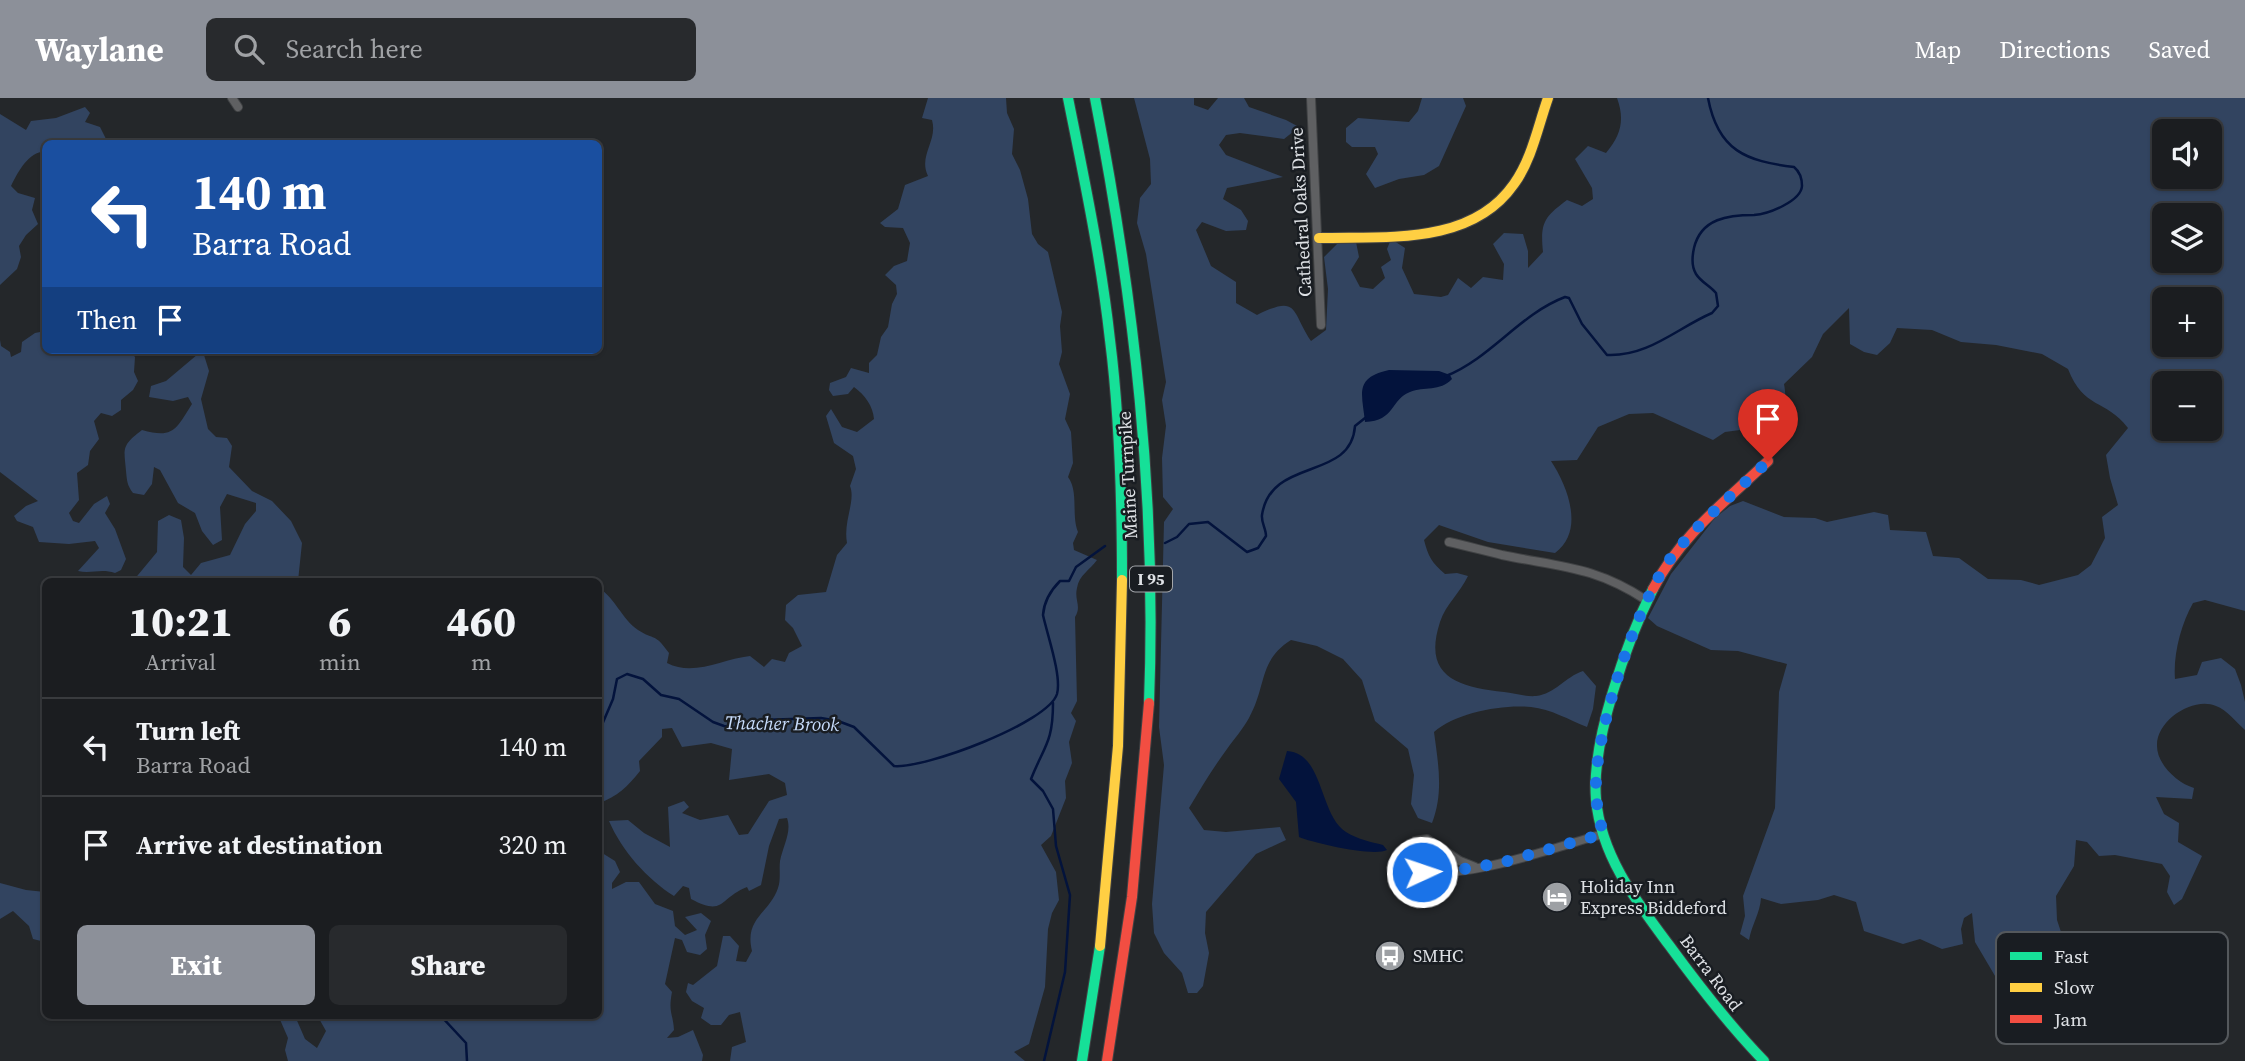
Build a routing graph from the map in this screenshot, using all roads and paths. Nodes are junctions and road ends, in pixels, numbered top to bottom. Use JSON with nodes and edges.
{"nodes":[{"id":1,"x":232,"y":98,"type":"edge"},
{"id":2,"x":1068,"y":98,"type":"edge"},
{"id":3,"x":1095,"y":98,"type":"edge"},
{"id":4,"x":1311,"y":98,"type":"edge"},
{"id":5,"x":1548,"y":98,"type":"edge"},
{"id":6,"x":238,"y":107,"type":"dead end"},
{"id":7,"x":1319,"y":238,"type":"junction"},
{"id":8,"x":1321,"y":325,"type":"dead end"},
{"id":9,"x":1768,"y":461,"type":"dead end"},
{"id":10,"x":1450,"y":542,"type":"dead end"},
{"id":11,"x":1646,"y":600,"type":"junction"},
{"id":12,"x":1603,"y":834,"type":"junction"},
{"id":13,"x":1432,"y":841,"type":"junction"},
{"id":14,"x":1475,"y":867,"type":"junction"},
{"id":15,"x":1428,"y":872,"type":"junction"},
{"id":16,"x":1084,"y":1049,"type":"junction"},
{"id":17,"x":1074,"y":1061,"type":"edge"},
{"id":18,"x":1082,"y":1061,"type":"edge"},
{"id":19,"x":1107,"y":1061,"type":"edge"},
{"id":20,"x":1764,"y":1061,"type":"edge"}],
"edges":[{"from":1,"to":6,"type":"street"},
{"from":2,"to":16,"type":"main road","name":"Maine Turnpike","number":"I 95"},
{"from":3,"to":19,"type":"main road","name":"Maine Turnpike","number":"I 95"},
{"from":4,"to":7,"type":"street","name":"Cathedral Oaks Drive"},
{"from":5,"to":7,"type":"main road"},
{"from":7,"to":8,"type":"street","name":"Cathedral Oaks Drive"},
{"from":9,"to":11,"type":"main road","name":"Barra Road"},
{"from":10,"to":11,"type":"street"},
{"from":11,"to":12,"type":"main road","name":"Barra Road"},
{"from":12,"to":14,"type":"street"},
{"from":12,"to":20,"type":"main road","name":"Barra Road"},
{"from":13,"to":14,"type":"street"},
{"from":13,"to":15,"type":"street"},
{"from":13,"to":15,"type":"street"},
{"from":14,"to":15,"type":"street"},
{"from":16,"to":17,"type":"main road"},
{"from":16,"to":18,"type":"main road","name":"Maine Turnpike","number":"I 95"}]}
